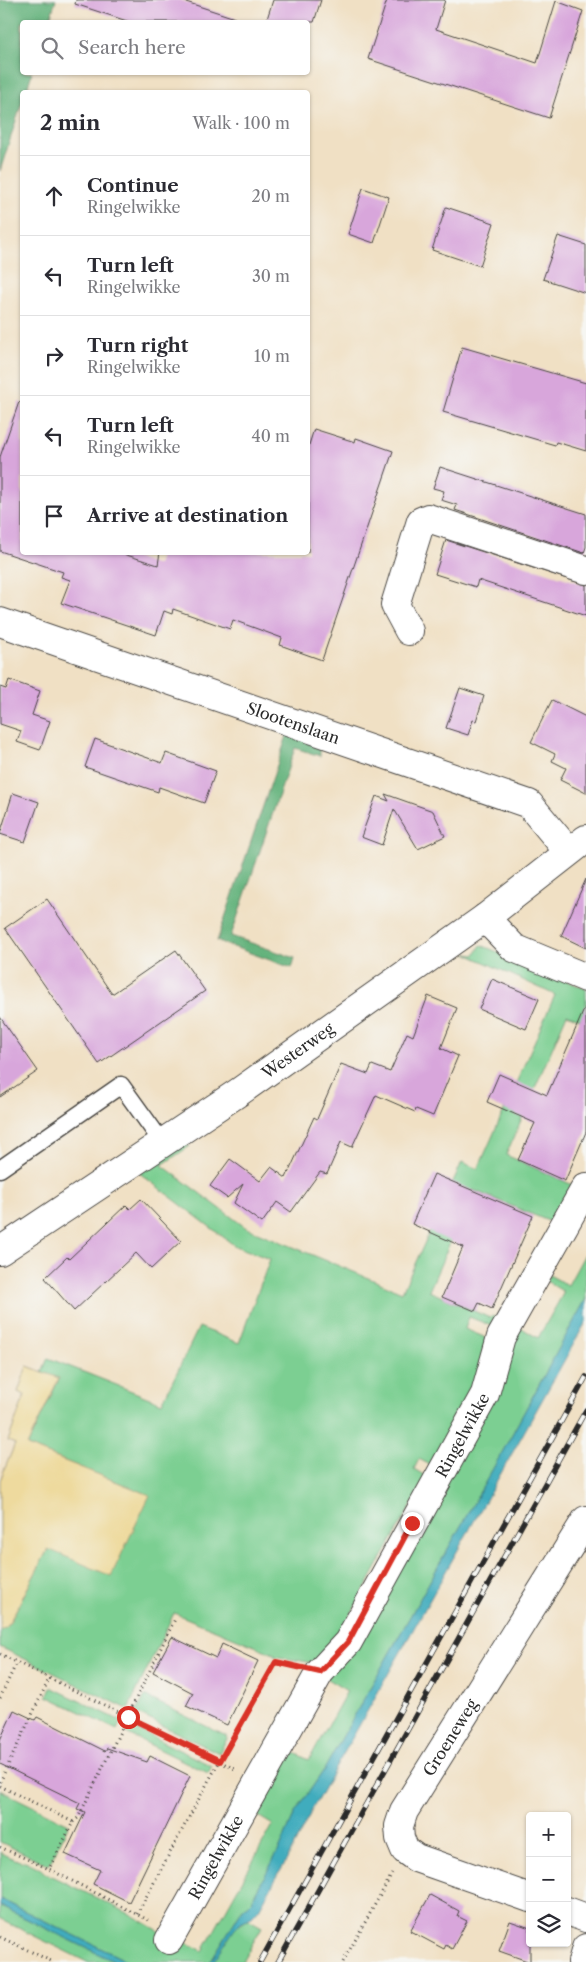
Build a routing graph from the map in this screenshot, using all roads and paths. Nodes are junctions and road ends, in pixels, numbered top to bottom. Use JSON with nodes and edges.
{"nodes":[{"id":1,"x":586,"y":570,"type":"edge"},
{"id":2,"x":0,"y":622,"type":"edge"},
{"id":3,"x":408,"y":631,"type":"dead end"},
{"id":4,"x":577,"y":845,"type":"edge"},
{"id":5,"x":485,"y":918,"type":"junction"},
{"id":6,"x":586,"y":978,"type":"edge"},
{"id":7,"x":162,"y":1142,"type":"junction"},
{"id":8,"x":0,"y":1169,"type":"edge"},
{"id":9,"x":586,"y":1187,"type":"edge"},
{"id":10,"x":0,"y":1251,"type":"edge"},
{"id":11,"x":586,"y":1520,"type":"edge"},
{"id":12,"x":176,"y":1617,"type":"dead end"},
{"id":13,"x":0,"y":1654,"type":"edge"},
{"id":14,"x":17,"y":1662,"type":"junction"},
{"id":15,"x":320,"y":1672,"type":"junction"},
{"id":16,"x":50,"y":1679,"type":"junction"},
{"id":17,"x":0,"y":1698,"type":"edge"},
{"id":18,"x":128,"y":1717,"type":"junction"},
{"id":19,"x":220,"y":1761,"type":"junction"},
{"id":20,"x":258,"y":1780,"type":"junction"},
{"id":21,"x":0,"y":1782,"type":"edge"},
{"id":22,"x":0,"y":1786,"type":"edge"},
{"id":23,"x":73,"y":1822,"type":"junction"},
{"id":24,"x":0,"y":1847,"type":"edge"},
{"id":25,"x":405,"y":1850,"type":"junction"},
{"id":26,"x":49,"y":1869,"type":"junction"},
{"id":27,"x":526,"y":1897,"type":"edge"},
{"id":28,"x":571,"y":1912,"type":"edge"},
{"id":29,"x":137,"y":1914,"type":"junction"},
{"id":30,"x":586,"y":1918,"type":"edge"},
{"id":31,"x":0,"y":1937,"type":"edge"},
{"id":32,"x":171,"y":1937,"type":"joint"},
{"id":33,"x":586,"y":1948,"type":"edge"},
{"id":34,"x":52,"y":1962,"type":"edge"},
{"id":35,"x":343,"y":1962,"type":"edge"},
{"id":36,"x":582,"y":1962,"type":"edge"}],
"edges":[{"from":1,"to":3,"type":"street"},
{"from":2,"to":4,"type":"street","name":"Slootenslaan"},
{"from":4,"to":5,"type":"street","name":"Westerweg"},
{"from":5,"to":6,"type":"street"},
{"from":5,"to":7,"type":"street","name":"Westerweg"},
{"from":7,"to":8,"type":"lane"},
{"from":7,"to":10,"type":"street","name":"Westerweg"},
{"from":9,"to":15,"type":"street","name":"Ringelwikke"},
{"from":11,"to":25,"type":"street","name":"Groeneweg"},
{"from":12,"to":18,"type":"path"},
{"from":13,"to":14,"type":"path"},
{"from":14,"to":16,"type":"path"},
{"from":14,"to":17,"type":"path"},
{"from":15,"to":19,"type":"path"},
{"from":15,"to":20,"type":"street","name":"Ringelwikke"},
{"from":16,"to":18,"type":"path"},
{"from":16,"to":21,"type":"path"},
{"from":18,"to":19,"type":"path"},
{"from":18,"to":23,"type":"path"},
{"from":19,"to":20,"type":"path"},
{"from":19,"to":29,"type":"path"},
{"from":20,"to":32,"type":"street","name":"Ringelwikke"},
{"from":22,"to":23,"type":"path"},
{"from":23,"to":26,"type":"path"},
{"from":24,"to":26,"type":"path"},
{"from":25,"to":27,"type":"street"},
{"from":25,"to":35,"type":"path"},
{"from":26,"to":29,"type":"path"},
{"from":28,"to":30,"type":"street"},
{"from":29,"to":32,"type":"path"},
{"from":31,"to":34,"type":"path"},
{"from":33,"to":36,"type":"street"}]}
